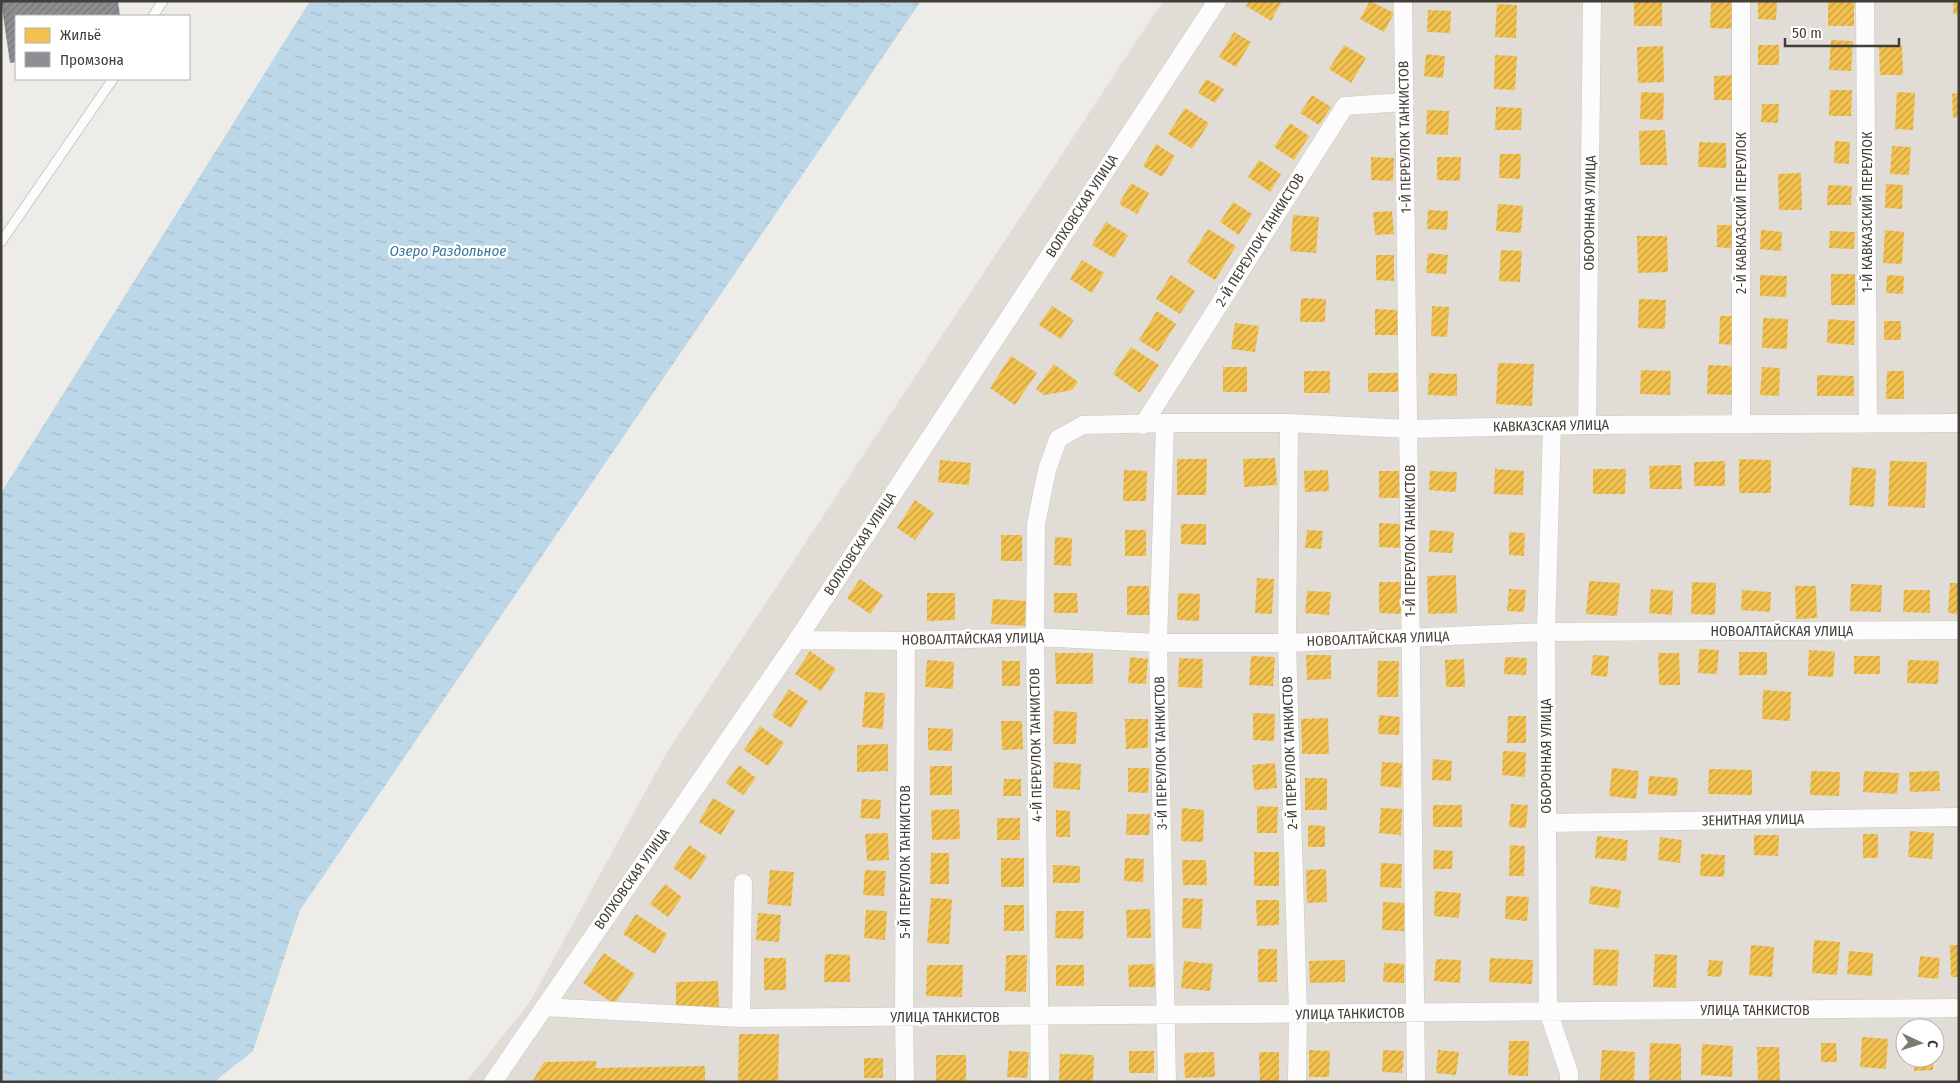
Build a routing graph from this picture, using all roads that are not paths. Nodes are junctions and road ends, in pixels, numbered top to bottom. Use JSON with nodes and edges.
{"nodes":[{"id":1,"x":163,"y":1,"type":"edge"},
{"id":2,"x":1217,"y":1,"type":"edge"},
{"id":3,"x":1403,"y":1,"type":"edge"},
{"id":4,"x":1592,"y":1,"type":"edge"},
{"id":5,"x":1742,"y":1,"type":"edge"},
{"id":6,"x":1865,"y":1,"type":"edge"},
{"id":7,"x":154,"y":15,"type":"edge"},
{"id":8,"x":112,"y":80,"type":"edge"},
{"id":9,"x":1405,"y":102,"type":"junction"},
{"id":10,"x":1,"y":242,"type":"edge"},
{"id":11,"x":1959,"y":422,"type":"edge"},
{"id":12,"x":1165,"y":423,"type":"junction"},
{"id":13,"x":1289,"y":423,"type":"junction"},
{"id":14,"x":1868,"y":423,"type":"junction"},
{"id":15,"x":1741,"y":424,"type":"junction"},
{"id":16,"x":1143,"y":425,"type":"junction"},
{"id":17,"x":1587,"y":425,"type":"junction"},
{"id":18,"x":1552,"y":426,"type":"junction"},
{"id":19,"x":1409,"y":429,"type":"junction"},
{"id":20,"x":1959,"y":630,"type":"edge"},
{"id":21,"x":1546,"y":632,"type":"junction"},
{"id":22,"x":1035,"y":637,"type":"junction"},
{"id":23,"x":1411,"y":637,"type":"junction"},
{"id":24,"x":796,"y":640,"type":"junction"},
{"id":25,"x":906,"y":641,"type":"junction"},
{"id":26,"x":1158,"y":643,"type":"junction"},
{"id":27,"x":1287,"y":643,"type":"junction"},
{"id":28,"x":1959,"y":817,"type":"edge"},
{"id":29,"x":1547,"y":822,"type":"junction"},
{"id":30,"x":743,"y":883,"type":"dead end"},
{"id":31,"x":544,"y":1007,"type":"junction"},
{"id":32,"x":1959,"y":1008,"type":"edge"},
{"id":33,"x":1548,"y":1011,"type":"junction"},
{"id":34,"x":1415,"y":1013,"type":"junction"},
{"id":35,"x":1298,"y":1014,"type":"junction"},
{"id":36,"x":1166,"y":1015,"type":"junction"},
{"id":37,"x":1039,"y":1016,"type":"junction"},
{"id":38,"x":904,"y":1017,"type":"junction"},
{"id":39,"x":740,"y":1018,"type":"junction"},
{"id":40,"x":493,"y":1082,"type":"edge"},
{"id":41,"x":905,"y":1082,"type":"edge"},
{"id":42,"x":1040,"y":1082,"type":"edge"},
{"id":43,"x":1167,"y":1082,"type":"edge"},
{"id":44,"x":1297,"y":1082,"type":"edge"},
{"id":45,"x":1416,"y":1082,"type":"edge"},
{"id":46,"x":1569,"y":1082,"type":"edge"}],
"edges":[{"from":1,"to":7,"type":"lane"},
{"from":2,"to":24,"type":"street","name":"ВОЛХОВСКАЯ УЛИЦА"},
{"from":3,"to":9,"type":"street","name":"1-Й ПЕРЕУЛОК ТАНКИСТОВ"},
{"from":4,"to":17,"type":"street","name":"ОБОРОННАЯ УЛИЦА"},
{"from":5,"to":15,"type":"street","name":"2-Й КАВКАЗСКИЙ ПЕРЕУЛОК"},
{"from":6,"to":14,"type":"street","name":"1-Й КАВКАЗСКИЙ ПЕРЕУЛОК"},
{"from":8,"to":10,"type":"lane"},
{"from":9,"to":16,"type":"street","name":"2-Й ПЕРЕУЛОК ТАНКИСТОВ"},
{"from":9,"to":19,"type":"street","name":"1-Й ПЕРЕУЛОК ТАНКИСТОВ"},
{"from":11,"to":14,"type":"street","name":"КАВКАЗСКАЯ УЛИЦА"},
{"from":12,"to":13,"type":"street","name":"КАВКАЗСКАЯ УЛИЦА"},
{"from":12,"to":16,"type":"street","name":"КАВКАЗСКАЯ УЛИЦА"},
{"from":12,"to":26,"type":"street","name":"3-Й ПЕРЕУЛОК ТАНКИСТОВ"},
{"from":13,"to":19,"type":"street","name":"КАВКАЗСКАЯ УЛИЦА"},
{"from":13,"to":27,"type":"street","name":"2-Й ПЕРЕУЛОК ТАНКИСТОВ"},
{"from":14,"to":15,"type":"street","name":"КАВКАЗСКАЯ УЛИЦА"},
{"from":15,"to":17,"type":"street","name":"КАВКАЗСКАЯ УЛИЦА"},
{"from":16,"to":22,"type":"street","name":"4-Й ПЕРЕУЛОК ТАНКИСТОВ"},
{"from":17,"to":18,"type":"street","name":"КАВКАЗСКАЯ УЛИЦА"},
{"from":18,"to":19,"type":"street","name":"КАВКАЗСКАЯ УЛИЦА"},
{"from":18,"to":21,"type":"street","name":"ОБОРОННАЯ УЛИЦА"},
{"from":19,"to":23,"type":"street","name":"1-Й ПЕРЕУЛОК ТАНКИСТОВ"},
{"from":20,"to":21,"type":"street","name":"НОВОАЛТАЙСКАЯ УЛИЦА"},
{"from":21,"to":23,"type":"street","name":"НОВОАЛТАЙСКАЯ УЛИЦА"},
{"from":21,"to":29,"type":"street","name":"ОБОРОННАЯ УЛИЦА"},
{"from":22,"to":25,"type":"street","name":"НОВОАЛТАЙСКАЯ УЛИЦА"},
{"from":22,"to":26,"type":"street","name":"НОВОАЛТАЙСКАЯ УЛИЦА"},
{"from":22,"to":37,"type":"street","name":"4-Й ПЕРЕУЛОК ТАНКИСТОВ"},
{"from":23,"to":27,"type":"street","name":"НОВОАЛТАЙСКАЯ УЛИЦА"},
{"from":23,"to":34,"type":"street","name":"1-Й ПЕРЕУЛОК ТАНКИСТОВ"},
{"from":24,"to":25,"type":"street","name":"НОВОАЛТАЙСКАЯ УЛИЦА"},
{"from":24,"to":31,"type":"street","name":"ВОЛХОВСКАЯ УЛИЦА"},
{"from":25,"to":38,"type":"street","name":"5-Й ПЕРЕУЛОК ТАНКИСТОВ"},
{"from":26,"to":27,"type":"street","name":"НОВОАЛТАЙСКАЯ УЛИЦА"},
{"from":26,"to":36,"type":"street","name":"3-Й ПЕРЕУЛОК ТАНКИСТОВ"},
{"from":27,"to":35,"type":"street","name":"2-Й ПЕРЕУЛОК ТАНКИСТОВ"},
{"from":28,"to":29,"type":"street","name":"ЗЕНИТНАЯ УЛИЦА"},
{"from":29,"to":33,"type":"street","name":"ОБОРОННАЯ УЛИЦА"},
{"from":30,"to":39,"type":"street"},
{"from":31,"to":39,"type":"street","name":"УЛИЦА ТАНКИСТОВ"},
{"from":31,"to":40,"type":"street","name":"ВОЛХОВСКАЯ УЛИЦА"},
{"from":32,"to":33,"type":"street","name":"УЛИЦА ТАНКИСТОВ"},
{"from":33,"to":34,"type":"street","name":"УЛИЦА ТАНКИСТОВ"},
{"from":33,"to":46,"type":"street","name":"ОБОРОННАЯ УЛИЦА"},
{"from":34,"to":35,"type":"street","name":"УЛИЦА ТАНКИСТОВ"},
{"from":34,"to":45,"type":"street","name":"1-Й ПЕРЕУЛОК ТАНКИСТОВ"},
{"from":35,"to":36,"type":"street","name":"УЛИЦА ТАНКИСТОВ"},
{"from":35,"to":44,"type":"street","name":"2-Й ПЕРЕУЛОК ТАНКИСТОВ"},
{"from":36,"to":37,"type":"street","name":"УЛИЦА ТАНКИСТОВ"},
{"from":36,"to":43,"type":"street","name":"3-Й ПЕРЕУЛОК ТАНКИСТОВ"},
{"from":37,"to":38,"type":"street","name":"УЛИЦА ТАНКИСТОВ"},
{"from":37,"to":42,"type":"street","name":"4-Й ПЕРЕУЛОК ТАНКИСТОВ"},
{"from":38,"to":39,"type":"street","name":"УЛИЦА ТАНКИСТОВ"},
{"from":38,"to":41,"type":"street","name":"5-Й ПЕРЕУЛОК ТАНКИСТОВ"}]}
